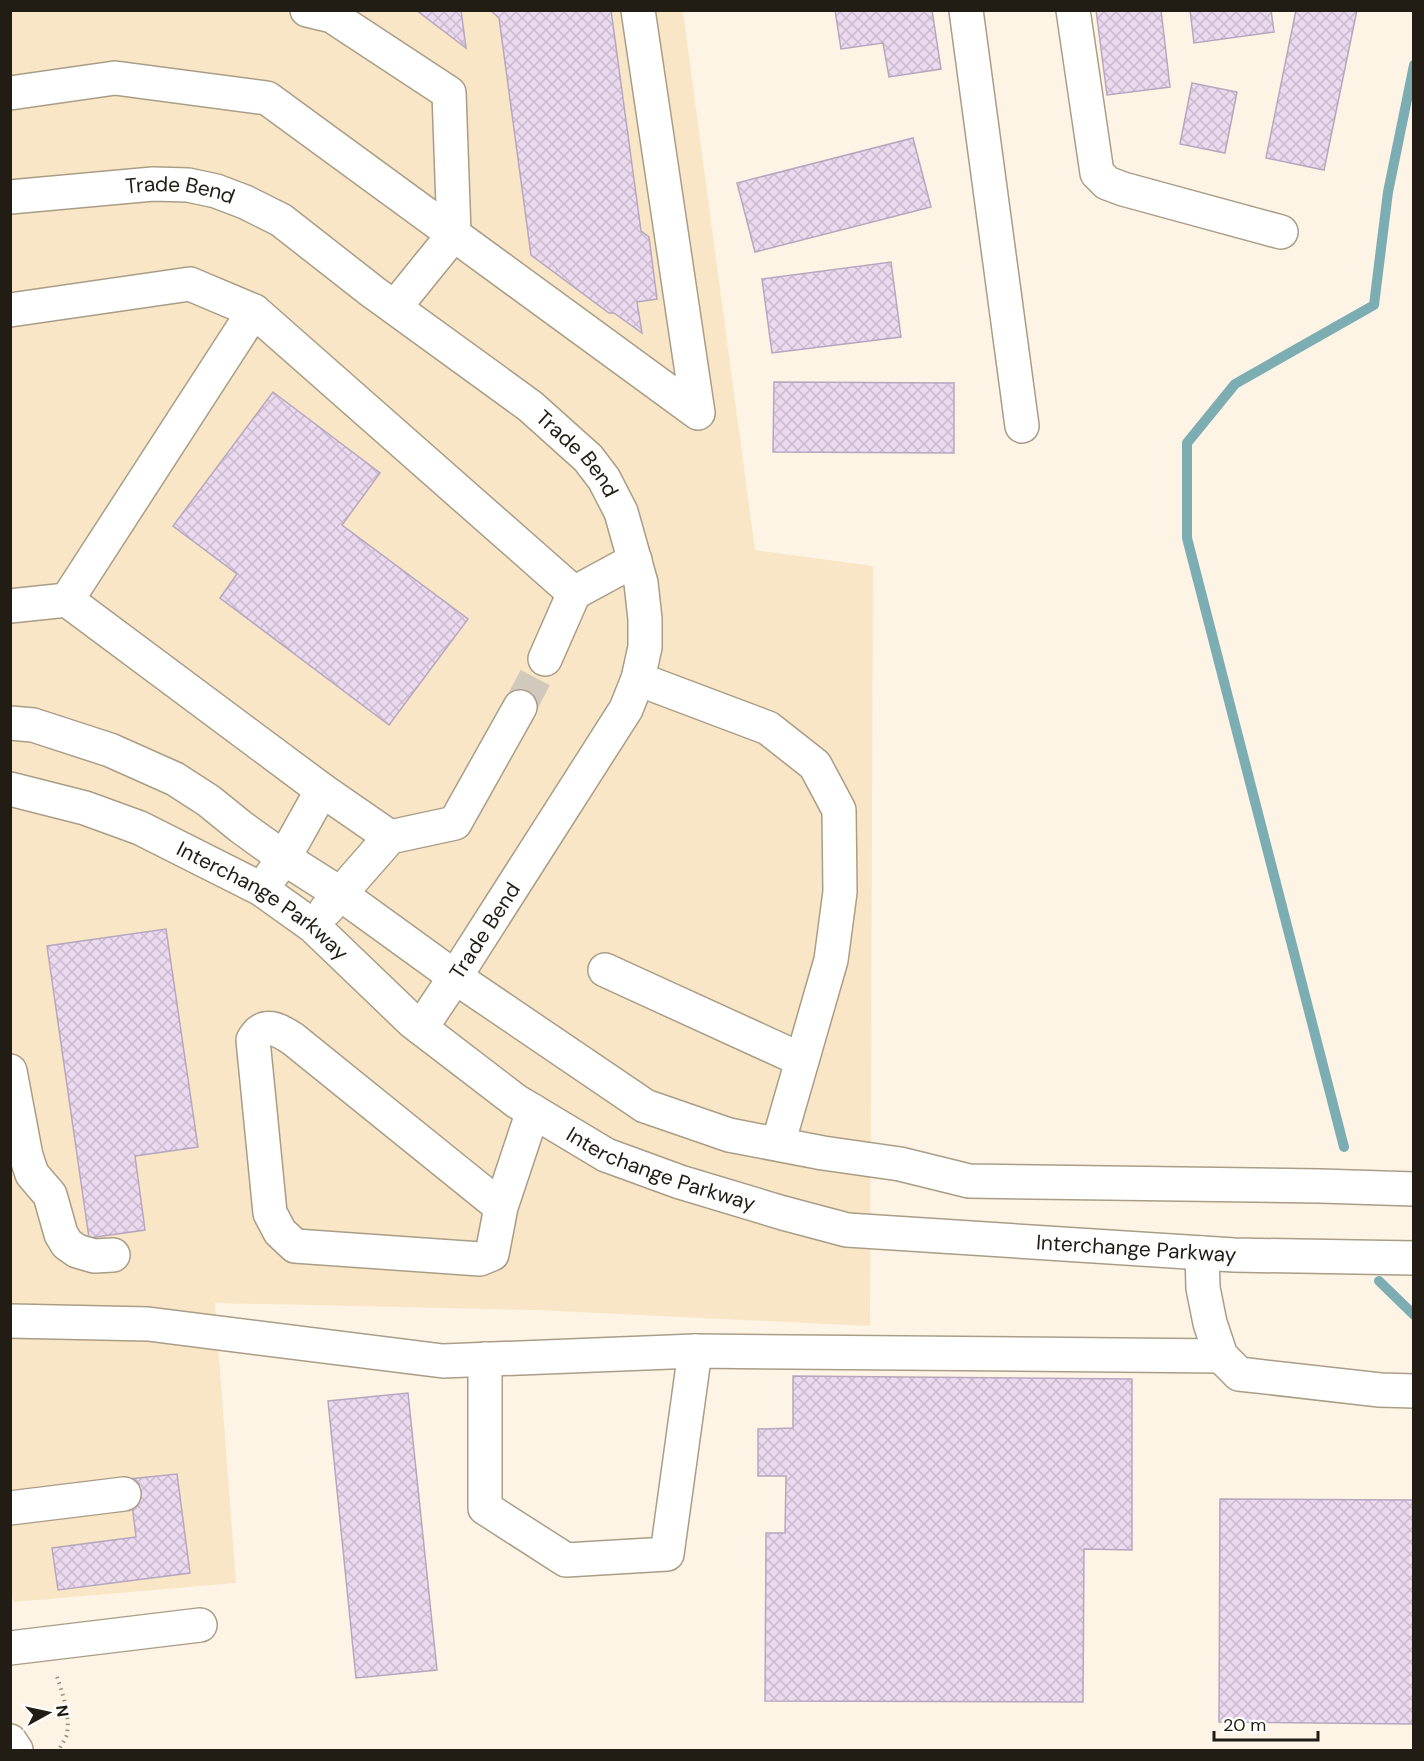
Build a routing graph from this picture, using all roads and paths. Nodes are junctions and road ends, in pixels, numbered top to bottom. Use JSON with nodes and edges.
{"nodes":[{"id":1,"x":307,"y":10,"type":"edge"},
{"id":2,"x":638,"y":10,"type":"edge"},
{"id":3,"x":966,"y":10,"type":"edge"},
{"id":4,"x":1073,"y":10,"type":"edge"},
{"id":5,"x":10,"y":93,"type":"edge"},
{"id":6,"x":10,"y":197,"type":"edge"},
{"id":7,"x":1281,"y":232,"type":"dead end"},
{"id":8,"x":454,"y":234,"type":"junction"},
{"id":9,"x":395,"y":307,"type":"junction"},
{"id":10,"x":10,"y":310,"type":"edge"},
{"id":11,"x":254,"y":311,"type":"junction"},
{"id":12,"x":1022,"y":426,"type":"dead end"},
{"id":13,"x":635,"y":560,"type":"junction"},
{"id":14,"x":574,"y":593,"type":"junction"},
{"id":15,"x":67,"y":600,"type":"junction"},
{"id":16,"x":10,"y":606,"type":"edge"},
{"id":17,"x":545,"y":659,"type":"tunnel mouth"},
{"id":18,"x":638,"y":679,"type":"junction"},
{"id":19,"x":520,"y":707,"type":"tunnel mouth"},
{"id":20,"x":10,"y":723,"type":"edge"},
{"id":21,"x":10,"y":789,"type":"edge"},
{"id":22,"x":322,"y":790,"type":"junction"},
{"id":23,"x":390,"y":837,"type":"junction"},
{"id":24,"x":284,"y":858,"type":"junction"},
{"id":25,"x":261,"y":890,"type":"junction"},
{"id":26,"x":339,"y":893,"type":"junction"},
{"id":27,"x":313,"y":926,"type":"junction"},
{"id":28,"x":605,"y":970,"type":"dead end"},
{"id":29,"x":455,"y":977,"type":"junction"},
{"id":30,"x":421,"y":1028,"type":"junction"},
{"id":31,"x":802,"y":1060,"type":"junction"},
{"id":32,"x":10,"y":1071,"type":"edge"},
{"id":33,"x":533,"y":1111,"type":"junction"},
{"id":34,"x":778,"y":1144,"type":"junction"},
{"id":35,"x":1413,"y":1189,"type":"edge"},
{"id":36,"x":501,"y":1207,"type":"junction"},
{"id":37,"x":1202,"y":1253,"type":"junction"},
{"id":38,"x":113,"y":1255,"type":"dead end"},
{"id":39,"x":1413,"y":1258,"type":"edge"},
{"id":40,"x":10,"y":1322,"type":"edge"},
{"id":41,"x":695,"y":1351,"type":"junction"},
{"id":42,"x":1221,"y":1356,"type":"junction"},
{"id":43,"x":485,"y":1359,"type":"junction"},
{"id":44,"x":1413,"y":1391,"type":"edge"},
{"id":45,"x":124,"y":1494,"type":"dead end"},
{"id":46,"x":10,"y":1508,"type":"edge"},
{"id":47,"x":200,"y":1625,"type":"dead end"},
{"id":48,"x":10,"y":1648,"type":"edge"},
{"id":49,"x":56,"y":1672,"type":"dead end"},
{"id":50,"x":10,"y":1741,"type":"edge"},
{"id":51,"x":16,"y":1750,"type":"edge"},
{"id":52,"x":58,"y":1750,"type":"edge"}],
"edges":[{"from":1,"to":8,"type":"street"},
{"from":2,"to":8,"type":"street"},
{"from":3,"to":12,"type":"street"},
{"from":4,"to":7,"type":"street"},
{"from":5,"to":8,"type":"street"},
{"from":6,"to":9,"type":"street","name":"Trade Bend"},
{"from":8,"to":9,"type":"street"},
{"from":9,"to":13,"type":"street","name":"Trade Bend"},
{"from":10,"to":11,"type":"street"},
{"from":11,"to":14,"type":"street"},
{"from":11,"to":15,"type":"street"},
{"from":13,"to":14,"type":"street"},
{"from":13,"to":18,"type":"street","name":"Trade Bend"},
{"from":14,"to":17,"type":"street"},
{"from":15,"to":16,"type":"street"},
{"from":15,"to":22,"type":"street"},
{"from":18,"to":29,"type":"street","name":"Trade Bend"},
{"from":18,"to":31,"type":"street"},
{"from":19,"to":23,"type":"street"},
{"from":20,"to":24,"type":"street"},
{"from":21,"to":25,"type":"street","name":"Interchange Parkway"},
{"from":22,"to":23,"type":"street"},
{"from":22,"to":24,"type":"street"},
{"from":23,"to":26,"type":"street"},
{"from":24,"to":25,"type":"street"},
{"from":24,"to":26,"type":"street"},
{"from":25,"to":27,"type":"street","name":"Interchange Parkway"},
{"from":26,"to":27,"type":"street"},
{"from":26,"to":29,"type":"street"},
{"from":27,"to":30,"type":"street","name":"Interchange Parkway"},
{"from":28,"to":31,"type":"street"},
{"from":29,"to":30,"type":"street","name":"Trade Bend"},
{"from":29,"to":34,"type":"street"},
{"from":30,"to":33,"type":"street","name":"Interchange Parkway"},
{"from":31,"to":34,"type":"street"},
{"from":32,"to":38,"type":"street"},
{"from":33,"to":36,"type":"street"},
{"from":33,"to":37,"type":"street","name":"Interchange Parkway"},
{"from":34,"to":35,"type":"street"},
{"from":36,"to":36,"type":"street"},
{"from":37,"to":39,"type":"street","name":"Interchange Parkway"},
{"from":37,"to":42,"type":"street"},
{"from":40,"to":43,"type":"street"},
{"from":41,"to":42,"type":"street"},
{"from":41,"to":43,"type":"street"},
{"from":41,"to":43,"type":"street"},
{"from":42,"to":44,"type":"street"},
{"from":45,"to":46,"type":"street"},
{"from":47,"to":48,"type":"street"},
{"from":49,"to":52,"type":"path"},
{"from":50,"to":51,"type":"street"}]}
